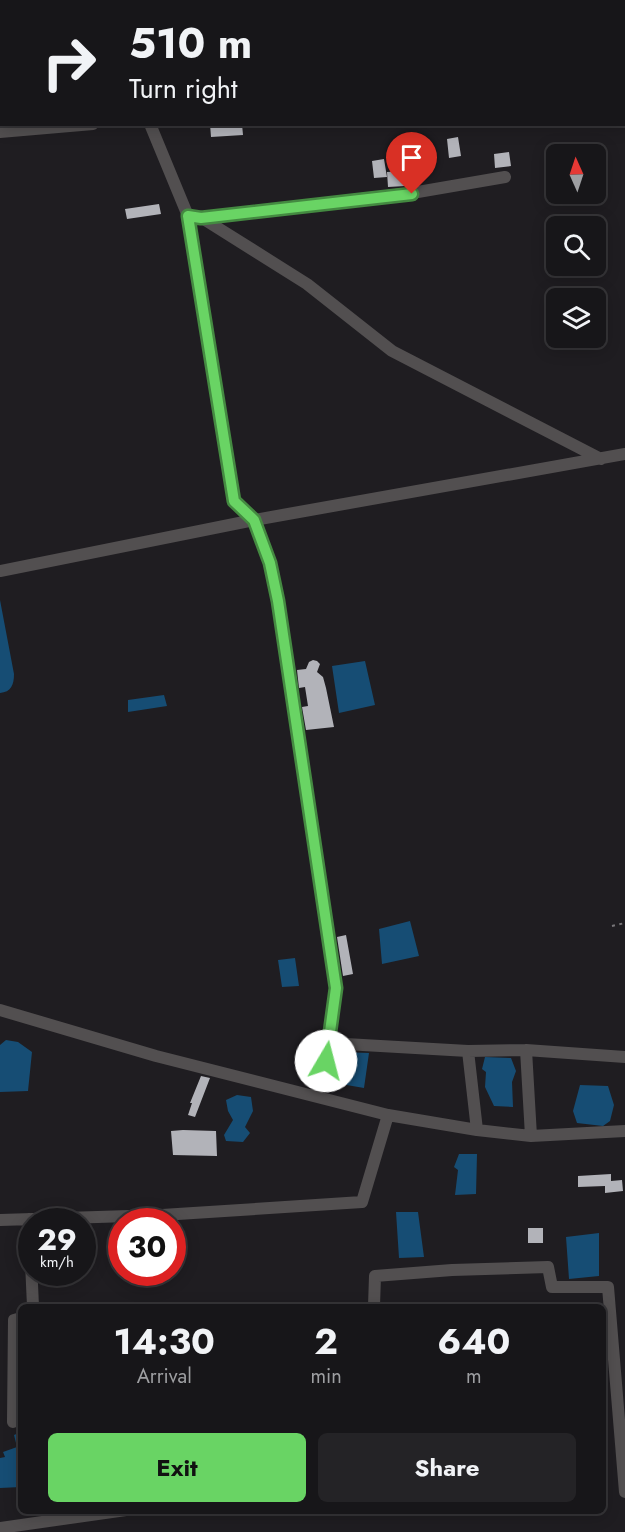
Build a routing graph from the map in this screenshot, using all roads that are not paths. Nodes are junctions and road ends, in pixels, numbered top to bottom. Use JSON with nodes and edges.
{"nodes":[{"id":1,"x":70,"y":126,"type":"edge"},
{"id":2,"x":151,"y":126,"type":"edge"},
{"id":3,"x":0,"y":132,"type":"edge"},
{"id":4,"x":505,"y":177,"type":"dead end"},
{"id":5,"x":188,"y":216,"type":"junction"},
{"id":6,"x":201,"y":218,"type":"junction"},
{"id":7,"x":625,"y":454,"type":"edge"},
{"id":8,"x":601,"y":459,"type":"junction"},
{"id":9,"x":254,"y":520,"type":"junction"},
{"id":10,"x":0,"y":571,"type":"edge"},
{"id":11,"x":0,"y":1010,"type":"edge"},
{"id":12,"x":328,"y":1043,"type":"junction"},
{"id":13,"x":526,"y":1050,"type":"junction"},
{"id":14,"x":468,"y":1051,"type":"junction"},
{"id":15,"x":625,"y":1057,"type":"edge"},
{"id":16,"x":318,"y":1096,"type":"junction"},
{"id":17,"x":388,"y":1115,"type":"junction"},
{"id":18,"x":477,"y":1130,"type":"junction"},
{"id":19,"x":625,"y":1131,"type":"edge"},
{"id":20,"x":531,"y":1136,"type":"junction"},
{"id":21,"x":96,"y":1217,"type":"edge"},
{"id":22,"x":18,"y":1219,"type":"edge"},
{"id":23,"x":0,"y":1220,"type":"edge"},
{"id":24,"x":32,"y":1286,"type":"edge"},
{"id":25,"x":33,"y":1304,"type":"edge"},
{"id":26,"x":374,"y":1304,"type":"edge"},
{"id":27,"x":18,"y":1318,"type":"edge"},
{"id":28,"x":13,"y":1422,"type":"dead end"},
{"id":29,"x":625,"y":1492,"type":"edge"},
{"id":30,"x":98,"y":1514,"type":"edge"},
{"id":31,"x":0,"y":1528,"type":"edge"}],
"edges":[{"from":1,"to":3,"type":"street"},
{"from":2,"to":5,"type":"street"},
{"from":4,"to":6,"type":"street"},
{"from":5,"to":6,"type":"street"},
{"from":5,"to":9,"type":"street"},
{"from":6,"to":8,"type":"street"},
{"from":7,"to":8,"type":"street"},
{"from":8,"to":9,"type":"street"},
{"from":9,"to":10,"type":"street"},
{"from":9,"to":12,"type":"street"},
{"from":11,"to":16,"type":"street"},
{"from":12,"to":14,"type":"street"},
{"from":12,"to":16,"type":"street"},
{"from":13,"to":14,"type":"street"},
{"from":13,"to":15,"type":"street"},
{"from":13,"to":20,"type":"street"},
{"from":14,"to":18,"type":"street"},
{"from":16,"to":17,"type":"street"},
{"from":17,"to":18,"type":"street"},
{"from":17,"to":21,"type":"street"},
{"from":18,"to":20,"type":"street"},
{"from":19,"to":20,"type":"street"},
{"from":22,"to":23,"type":"street"},
{"from":24,"to":25,"type":"street"},
{"from":26,"to":29,"type":"street"},
{"from":27,"to":28,"type":"street"},
{"from":30,"to":31,"type":"street"}]}
